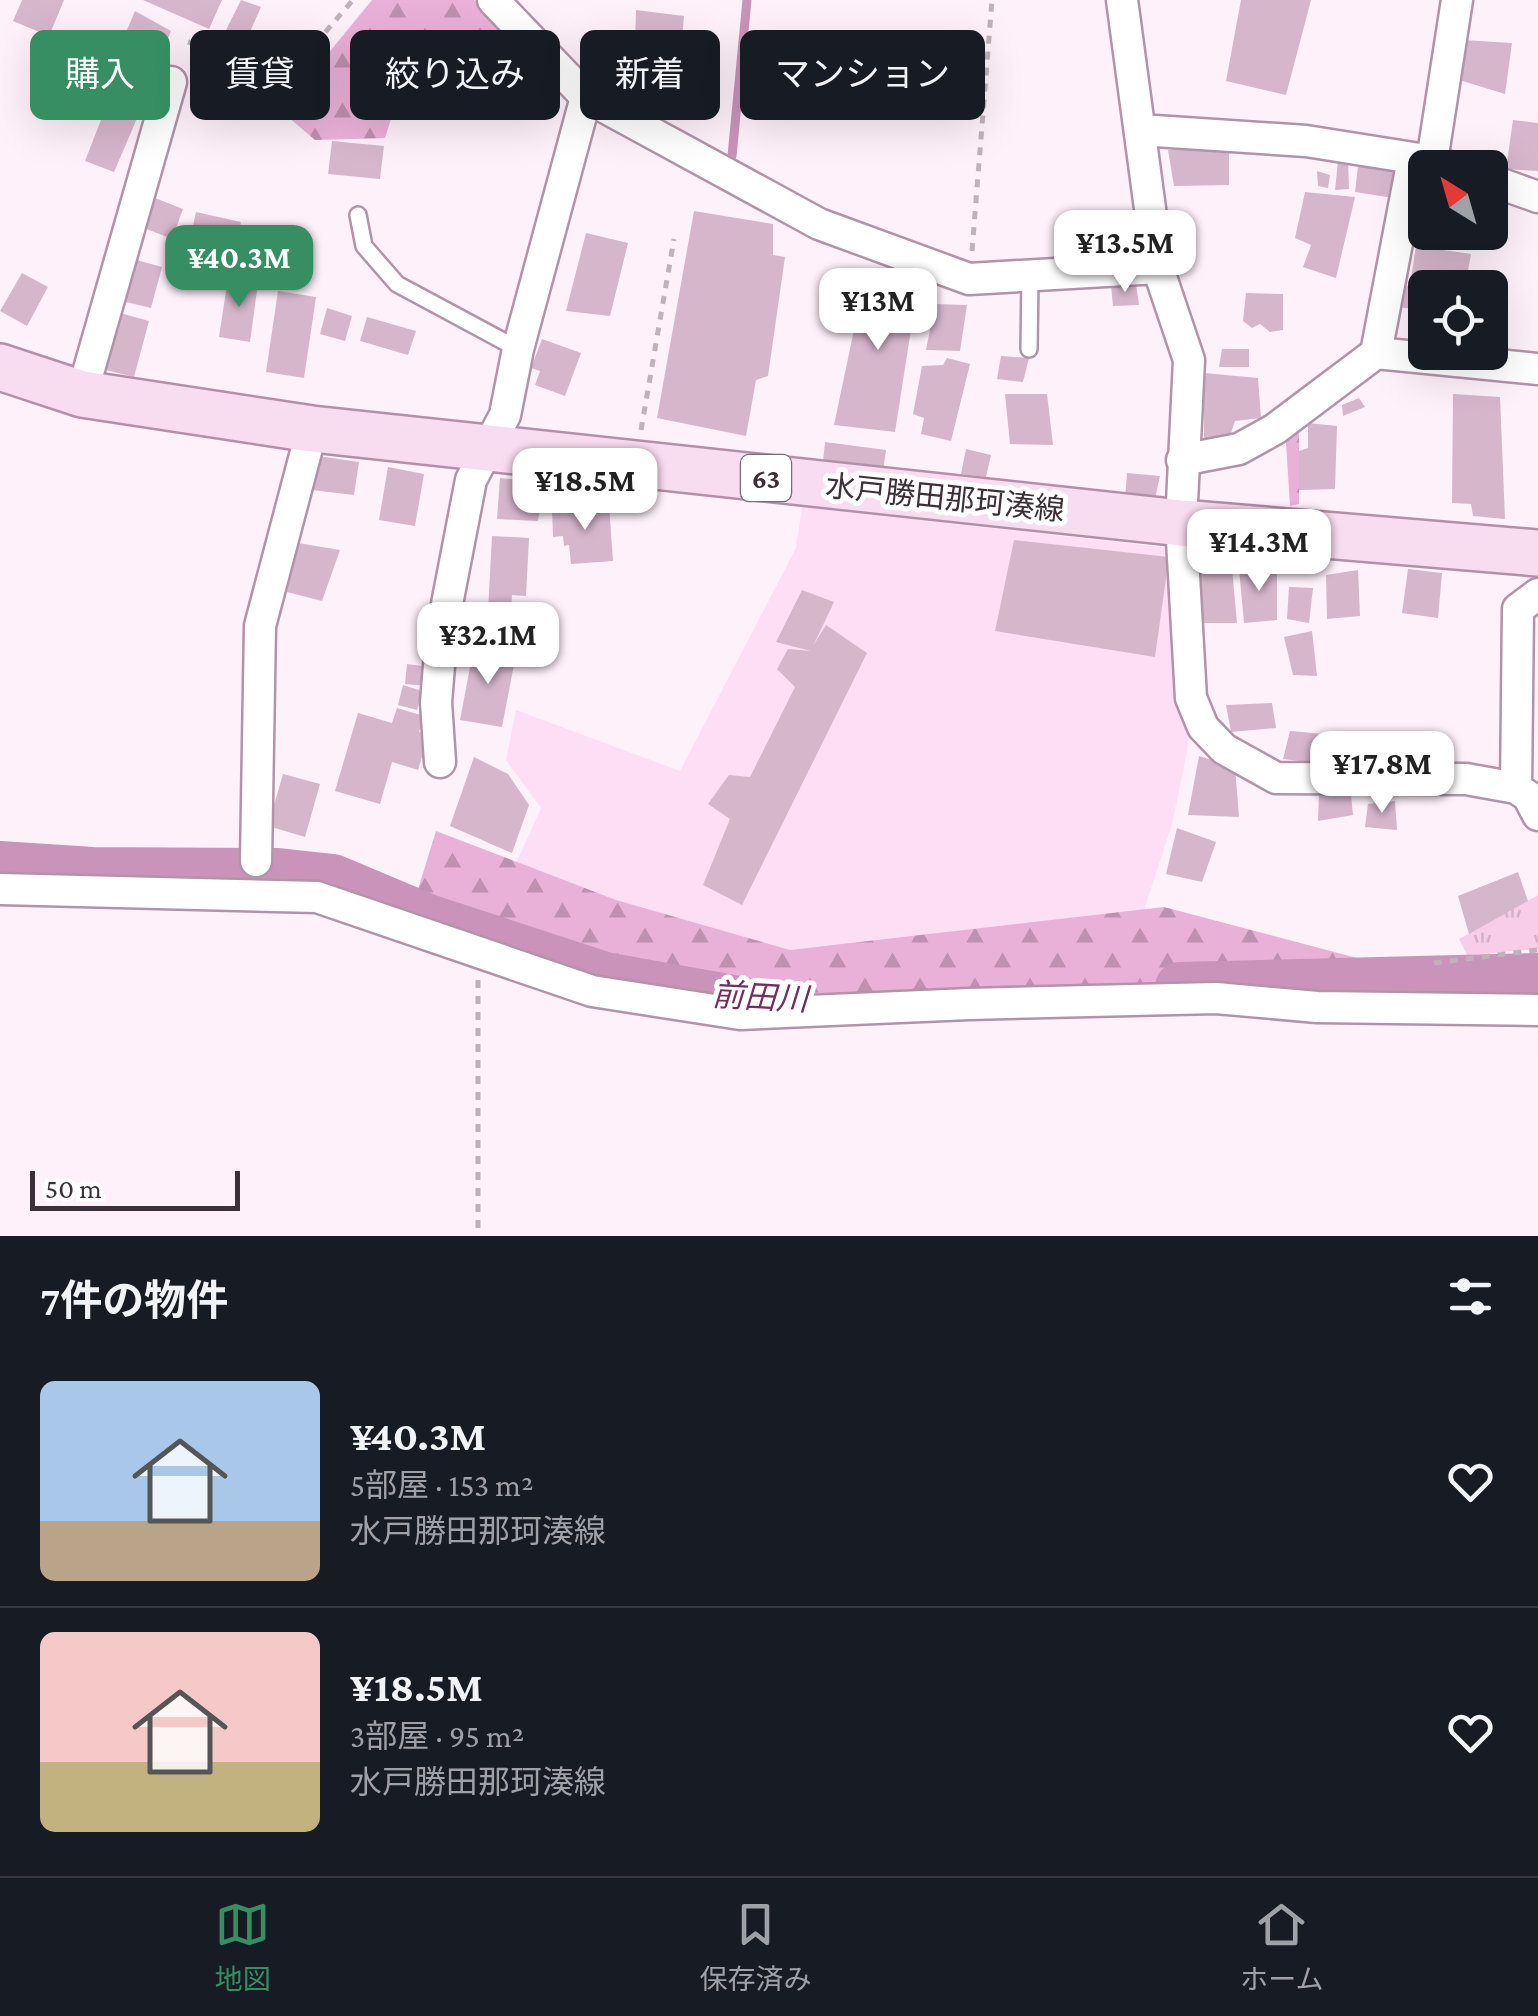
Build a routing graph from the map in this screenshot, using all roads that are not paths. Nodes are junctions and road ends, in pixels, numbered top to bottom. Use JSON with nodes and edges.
{"nodes":[{"id":1,"x":493,"y":0,"type":"edge"},
{"id":2,"x":1122,"y":0,"type":"edge"},
{"id":3,"x":1457,"y":0,"type":"edge"},
{"id":4,"x":171,"y":82,"type":"dead end"},
{"id":5,"x":580,"y":91,"type":"edge"},
{"id":6,"x":580,"y":119,"type":"edge"},
{"id":7,"x":628,"y":120,"type":"edge"},
{"id":8,"x":1140,"y":130,"type":"junction"},
{"id":9,"x":1434,"y":150,"type":"edge"},
{"id":10,"x":1408,"y":158,"type":"edge"},
{"id":11,"x":1508,"y":186,"type":"edge"},
{"id":12,"x":1538,"y":197,"type":"edge"},
{"id":13,"x":358,"y":215,"type":"dead end"},
{"id":14,"x":1408,"y":244,"type":"edge"},
{"id":15,"x":1158,"y":268,"type":"junction"},
{"id":16,"x":1030,"y":276,"type":"junction"},
{"id":17,"x":518,"y":348,"type":"junction"},
{"id":18,"x":1029,"y":349,"type":"dead end"},
{"id":19,"x":1376,"y":353,"type":"junction"},
{"id":20,"x":0,"y":367,"type":"edge"},
{"id":21,"x":1538,"y":369,"type":"edge"},
{"id":22,"x":82,"y":394,"type":"junction"},
{"id":23,"x":312,"y":429,"type":"junction"},
{"id":24,"x":487,"y":446,"type":"junction"},
{"id":25,"x":1182,"y":460,"type":"junction"},
{"id":26,"x":1181,"y":523,"type":"junction"},
{"id":27,"x":1538,"y":553,"type":"edge"},
{"id":28,"x":1538,"y":594,"type":"edge"},
{"id":29,"x":440,"y":762,"type":"dead end"},
{"id":30,"x":1516,"y":788,"type":"junction"},
{"id":31,"x":1538,"y":816,"type":"edge"},
{"id":32,"x":256,"y":861,"type":"dead end"},
{"id":33,"x":0,"y":889,"type":"edge"},
{"id":34,"x":1538,"y":1010,"type":"edge"}],
"edges":[{"from":1,"to":5,"type":"street"},
{"from":2,"to":8,"type":"street"},
{"from":3,"to":9,"type":"street"},
{"from":4,"to":22,"type":"street"},
{"from":6,"to":17,"type":"street"},
{"from":7,"to":16,"type":"street"},
{"from":8,"to":10,"type":"street"},
{"from":8,"to":15,"type":"street"},
{"from":11,"to":12,"type":"street"},
{"from":13,"to":17,"type":"lane"},
{"from":14,"to":19,"type":"street"},
{"from":15,"to":16,"type":"street"},
{"from":15,"to":25,"type":"street"},
{"from":16,"to":18,"type":"lane"},
{"from":17,"to":24,"type":"street"},
{"from":19,"to":21,"type":"street"},
{"from":19,"to":25,"type":"street"},
{"from":20,"to":22,"type":"main road","name":"水戸勝田那珂湊線","number":"63"},
{"from":22,"to":23,"type":"main road","name":"水戸勝田那珂湊線","number":"63"},
{"from":23,"to":24,"type":"main road","name":"水戸勝田那珂湊線","number":"63"},
{"from":23,"to":32,"type":"street"},
{"from":24,"to":26,"type":"main road","name":"水戸勝田那珂湊線","number":"63"},
{"from":24,"to":29,"type":"street"},
{"from":25,"to":26,"type":"street"},
{"from":26,"to":27,"type":"main road","name":"水戸勝田那珂湊線","number":"63"},
{"from":26,"to":30,"type":"street"},
{"from":28,"to":30,"type":"street"},
{"from":30,"to":31,"type":"street"},
{"from":33,"to":34,"type":"street"}]}
